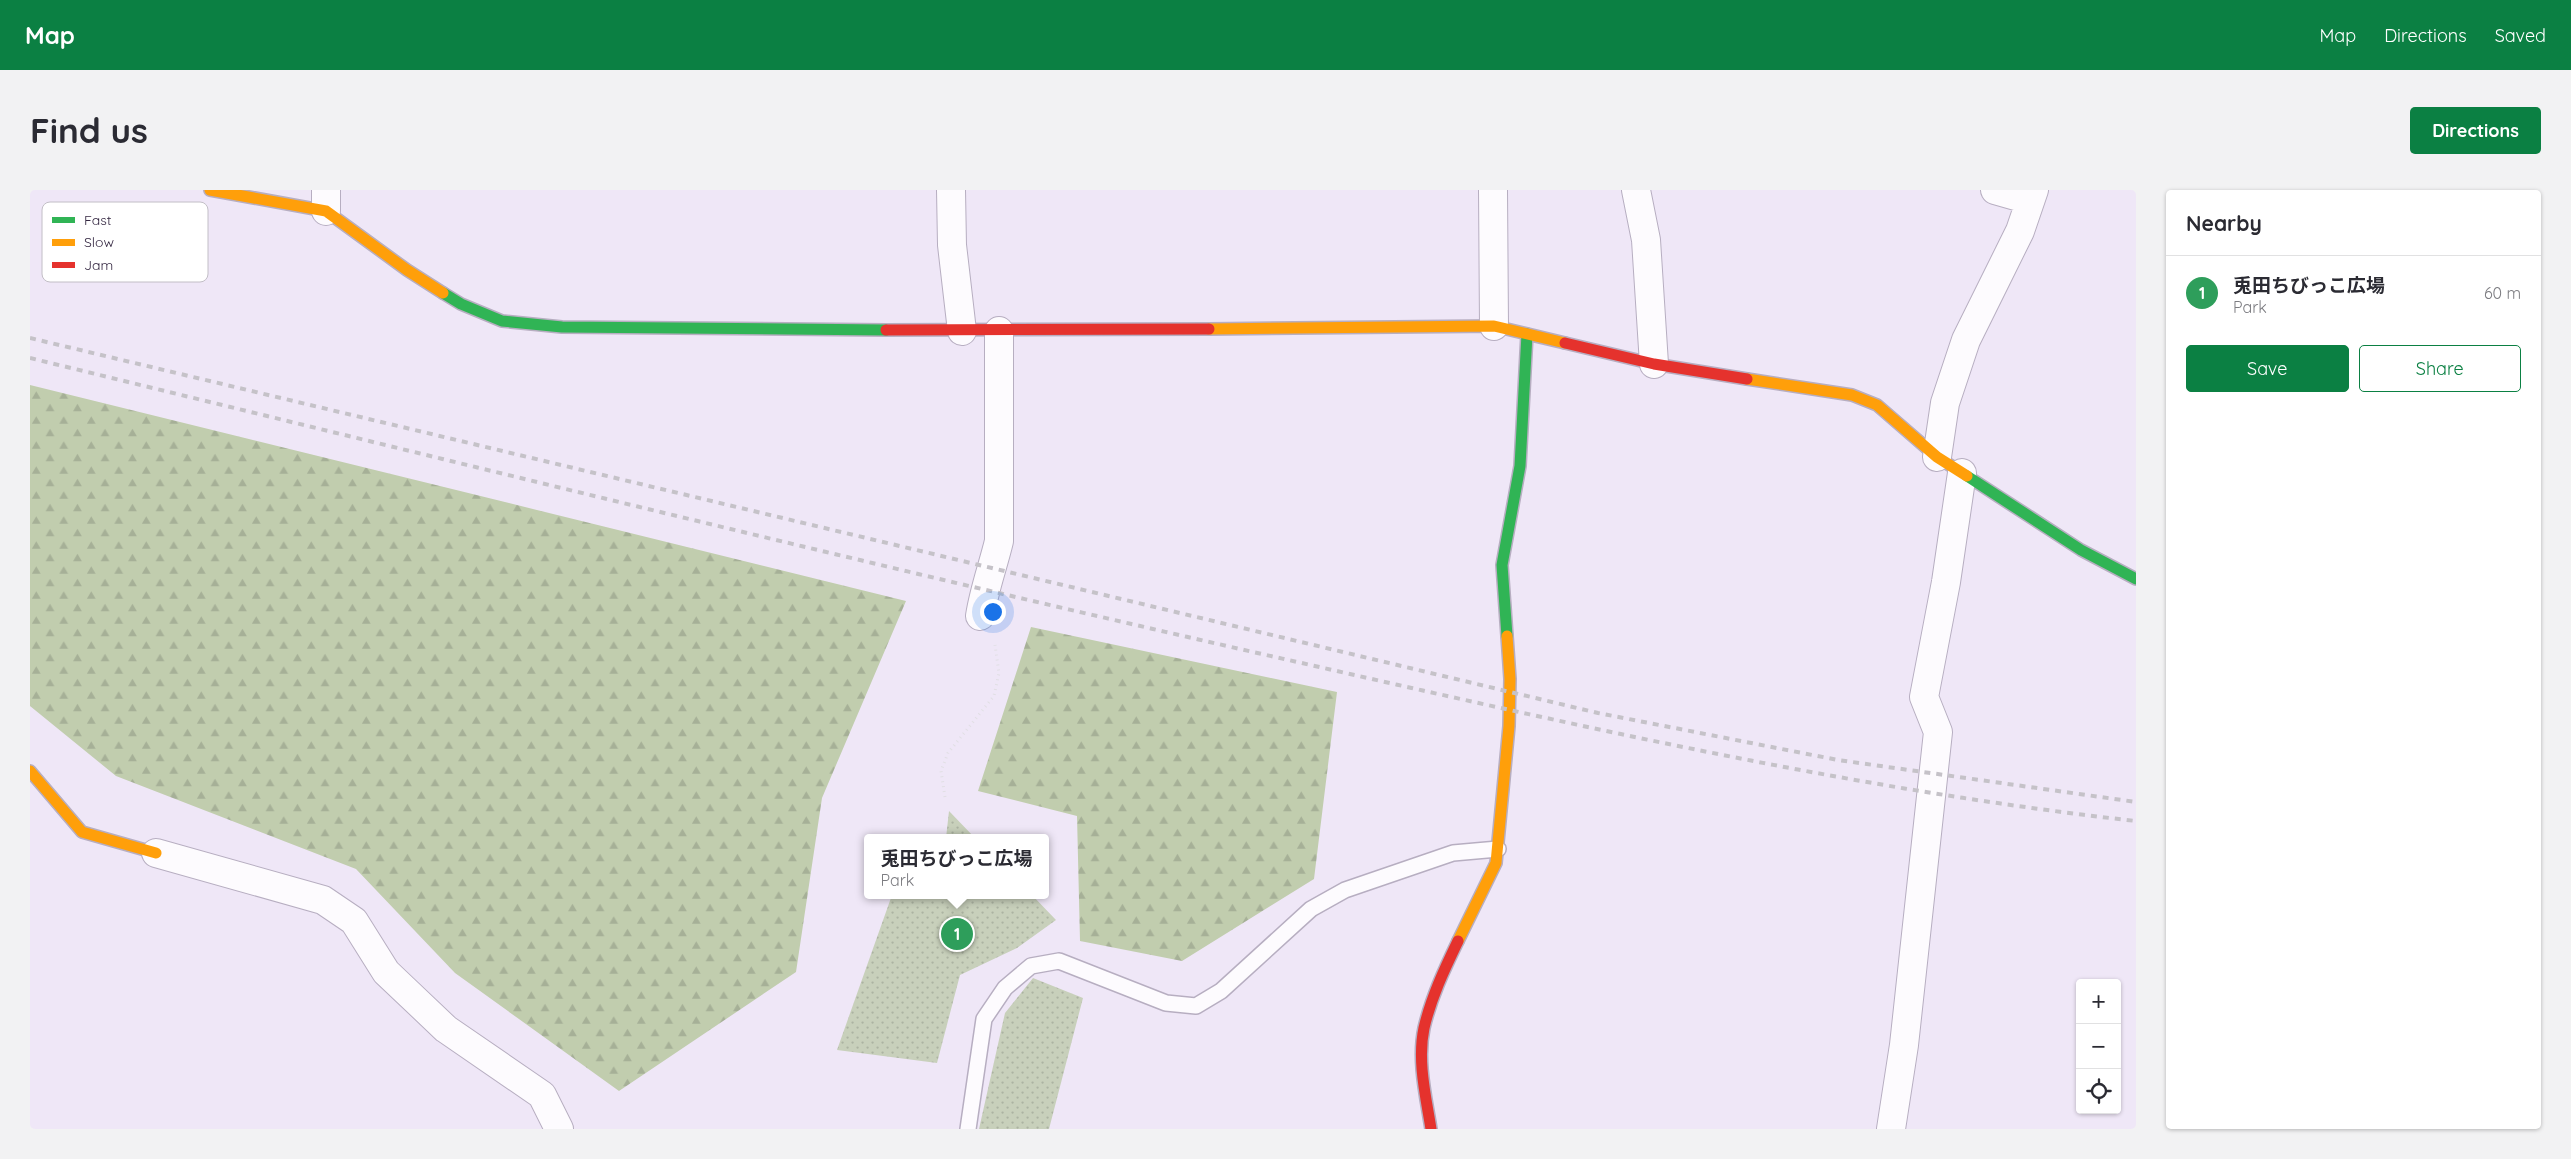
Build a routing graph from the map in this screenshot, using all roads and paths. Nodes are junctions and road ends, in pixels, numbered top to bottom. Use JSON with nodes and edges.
{"nodes":[{"id":1,"x":210,"y":190,"type":"edge"},
{"id":2,"x":952,"y":190,"type":"edge"},
{"id":3,"x":1493,"y":190,"type":"edge"},
{"id":4,"x":1636,"y":190,"type":"edge"},
{"id":5,"x":1995,"y":190,"type":"edge"},
{"id":6,"x":2032,"y":195,"type":"edge"},
{"id":7,"x":326,"y":200,"type":"edge"},
{"id":8,"x":1494,"y":326,"type":"junction"},
{"id":9,"x":962,"y":331,"type":"junction"},
{"id":10,"x":999,"y":331,"type":"junction"},
{"id":11,"x":1527,"y":334,"type":"junction"},
{"id":12,"x":1654,"y":364,"type":"junction"},
{"id":13,"x":1938,"y":457,"type":"junction"},
{"id":14,"x":1962,"y":473,"type":"junction"},
{"id":15,"x":2136,"y":579,"type":"edge"},
{"id":16,"x":980,"y":616,"type":"joint"},
{"id":17,"x":30,"y":771,"type":"edge"},
{"id":18,"x":944,"y":797,"type":"dead end"},
{"id":19,"x":1498,"y":849,"type":"junction"},
{"id":20,"x":156,"y":853,"type":"joint"},
{"id":21,"x":559,"y":1129,"type":"edge"},
{"id":22,"x":968,"y":1129,"type":"edge"},
{"id":23,"x":1431,"y":1129,"type":"edge"},
{"id":24,"x":1892,"y":1129,"type":"edge"}],
"edges":[{"from":1,"to":7,"type":"street"},
{"from":2,"to":9,"type":"street"},
{"from":3,"to":8,"type":"street"},
{"from":4,"to":12,"type":"street"},
{"from":5,"to":6,"type":"street"},
{"from":6,"to":13,"type":"street"},
{"from":7,"to":9,"type":"street"},
{"from":8,"to":10,"type":"street"},
{"from":8,"to":11,"type":"street"},
{"from":9,"to":10,"type":"street"},
{"from":10,"to":16,"type":"street"},
{"from":11,"to":12,"type":"street"},
{"from":11,"to":19,"type":"street"},
{"from":12,"to":13,"type":"street"},
{"from":13,"to":14,"type":"street"},
{"from":14,"to":15,"type":"street"},
{"from":14,"to":24,"type":"street"},
{"from":16,"to":18,"type":"path"},
{"from":17,"to":20,"type":"street"},
{"from":19,"to":22,"type":"lane"},
{"from":19,"to":23,"type":"street"},
{"from":20,"to":21,"type":"street"}]}
